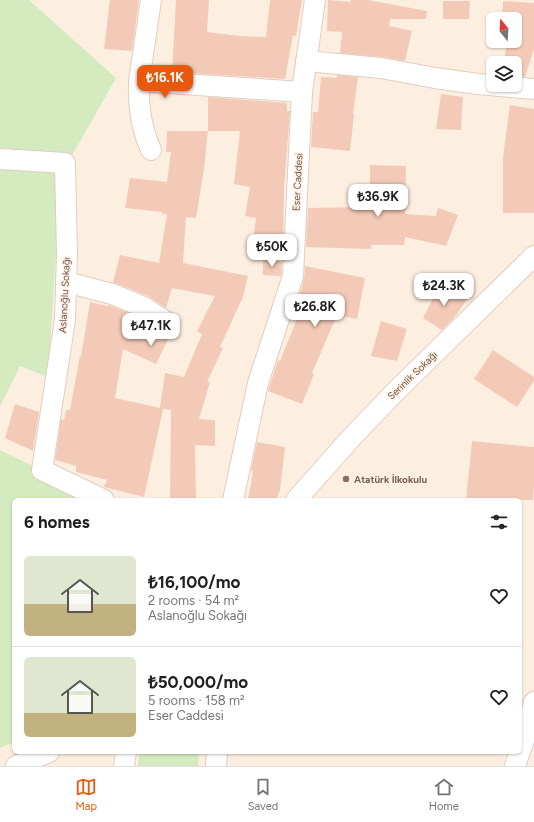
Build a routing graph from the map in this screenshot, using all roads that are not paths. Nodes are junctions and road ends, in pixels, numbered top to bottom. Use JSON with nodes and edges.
{"nodes":[{"id":1,"x":150,"y":0,"type":"edge"},
{"id":2,"x":315,"y":0,"type":"edge"},
{"id":3,"x":306,"y":61,"type":"junction"},
{"id":4,"x":139,"y":81,"type":"junction"},
{"id":5,"x":534,"y":89,"type":"edge"},
{"id":6,"x":302,"y":92,"type":"junction"},
{"id":7,"x":151,"y":150,"type":"dead end"},
{"id":8,"x":0,"y":159,"type":"edge"},
{"id":9,"x":534,"y":256,"type":"edge"},
{"id":10,"x":66,"y":282,"type":"junction"},
{"id":11,"x":165,"y":321,"type":"dead end"},
{"id":12,"x":100,"y":498,"type":"edge"},
{"id":13,"x":233,"y":498,"type":"edge"},
{"id":14,"x":298,"y":498,"type":"edge"},
{"id":15,"x":534,"y":702,"type":"edge"},
{"id":16,"x":522,"y":746,"type":"edge"},
{"id":17,"x":44,"y":754,"type":"edge"},
{"id":18,"x":126,"y":754,"type":"edge"},
{"id":19,"x":217,"y":754,"type":"edge"},
{"id":20,"x":519,"y":754,"type":"edge"},
{"id":21,"x":16,"y":766,"type":"edge"},
{"id":22,"x":124,"y":766,"type":"edge"},
{"id":23,"x":216,"y":766,"type":"edge"},
{"id":24,"x":515,"y":766,"type":"edge"}],
"edges":[{"from":1,"to":4,"type":"street"},
{"from":2,"to":3,"type":"street","name":"Eser Caddesi"},
{"from":3,"to":5,"type":"street"},
{"from":3,"to":6,"type":"street","name":"Eser Caddesi"},
{"from":4,"to":6,"type":"street"},
{"from":4,"to":7,"type":"street"},
{"from":6,"to":13,"type":"street","name":"Eser Caddesi"},
{"from":8,"to":10,"type":"street","name":"Aslanoğlu Sokağı"},
{"from":9,"to":14,"type":"street","name":"Serinlik Sokağı"},
{"from":10,"to":11,"type":"street"},
{"from":10,"to":12,"type":"street","name":"Aslanoğlu Sokağı"},
{"from":15,"to":16,"type":"street"},
{"from":17,"to":21,"type":"street"},
{"from":18,"to":22,"type":"street"},
{"from":19,"to":23,"type":"street"},
{"from":20,"to":24,"type":"street"}]}
